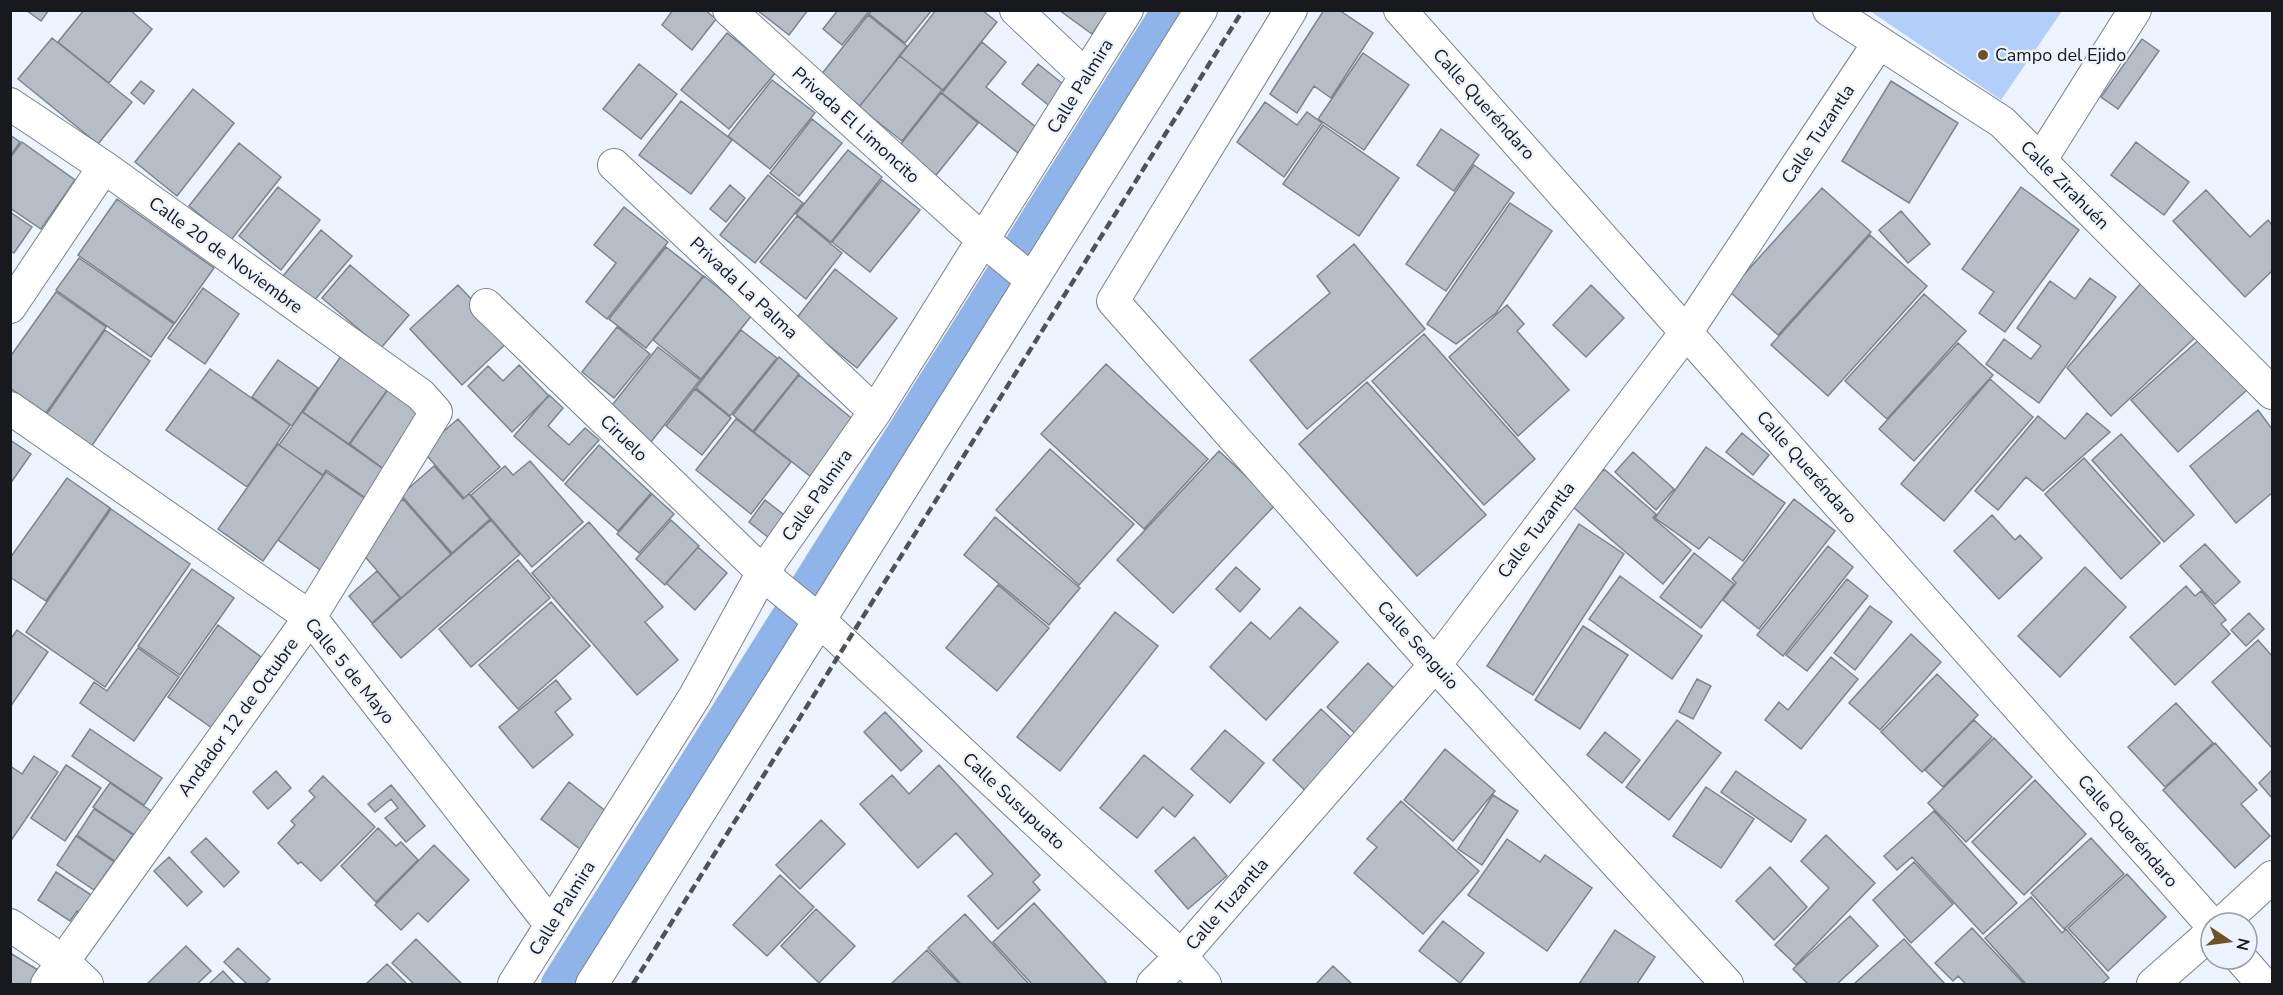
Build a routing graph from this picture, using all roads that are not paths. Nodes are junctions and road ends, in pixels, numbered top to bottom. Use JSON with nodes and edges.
{"nodes":[{"id":1,"x":729,"y":10,"type":"edge"},
{"id":2,"x":1016,"y":10,"type":"edge"},
{"id":3,"x":1127,"y":10,"type":"edge"},
{"id":4,"x":1201,"y":10,"type":"edge"},
{"id":5,"x":1291,"y":10,"type":"edge"},
{"id":6,"x":1400,"y":10,"type":"edge"},
{"id":7,"x":1829,"y":10,"type":"edge"},
{"id":8,"x":2135,"y":10,"type":"edge"},
{"id":9,"x":1878,"y":44,"type":"junction"},
{"id":10,"x":1086,"y":76,"type":"junction"},
{"id":11,"x":10,"y":104,"type":"edge"},
{"id":12,"x":2040,"y":160,"type":"junction"},
{"id":13,"x":614,"y":165,"type":"dead end"},
{"id":14,"x":104,"y":167,"type":"junction"},
{"id":15,"x":984,"y":242,"type":"junction"},
{"id":16,"x":1031,"y":279,"type":"junction"},
{"id":17,"x":486,"y":305,"type":"dead end"},
{"id":18,"x":10,"y":307,"type":"edge"},
{"id":19,"x":1687,"y":331,"type":"junction"},
{"id":20,"x":2270,"y":386,"type":"edge"},
{"id":21,"x":10,"y":408,"type":"edge"},
{"id":22,"x":436,"y":412,"type":"joint"},
{"id":23,"x":875,"y":412,"type":"junction"},
{"id":24,"x":770,"y":579,"type":"junction"},
{"id":25,"x":310,"y":617,"type":"junction"},
{"id":26,"x":814,"y":617,"type":"junction"},
{"id":27,"x":1434,"y":665,"type":"junction"},
{"id":28,"x":2272,"y":877,"type":"edge"},
{"id":29,"x":2200,"y":911,"type":"edge"},
{"id":30,"x":2235,"y":911,"type":"edge"},
{"id":31,"x":10,"y":925,"type":"edge"},
{"id":32,"x":551,"y":925,"type":"junction"},
{"id":33,"x":2199,"y":944,"type":"edge"},
{"id":34,"x":1181,"y":956,"type":"junction"},
{"id":35,"x":2252,"y":971,"type":"edge"},
{"id":36,"x":55,"y":973,"type":"edge"},
{"id":37,"x":87,"y":984,"type":"edge"},
{"id":38,"x":514,"y":984,"type":"edge"},
{"id":39,"x":592,"y":984,"type":"edge"},
{"id":40,"x":1153,"y":984,"type":"edge"},
{"id":41,"x":1205,"y":984,"type":"edge"},
{"id":42,"x":1727,"y":984,"type":"edge"},
{"id":43,"x":2153,"y":984,"type":"edge"},
{"id":44,"x":2263,"y":984,"type":"edge"}],
"edges":[{"from":1,"to":15,"type":"street","name":"Privada El Limoncito"},
{"from":2,"to":10,"type":"street"},
{"from":3,"to":10,"type":"street","name":"Calle Palmira"},
{"from":4,"to":16,"type":"street"},
{"from":5,"to":27,"type":"street","name":"Calle Senguio"},
{"from":6,"to":19,"type":"street","name":"Calle Queréndaro"},
{"from":7,"to":9,"type":"street","name":"Calle Zirahuén"},
{"from":8,"to":12,"type":"street"},
{"from":9,"to":12,"type":"street","name":"Calle Zirahuén"},
{"from":9,"to":19,"type":"street","name":"Calle Tuzantla"},
{"from":10,"to":15,"type":"street","name":"Calle Palmira"},
{"from":11,"to":14,"type":"street","name":"Calle 20 de Noviembre"},
{"from":12,"to":20,"type":"street","name":"Calle Zirahuén"},
{"from":13,"to":23,"type":"street","name":"Privada La Palma"},
{"from":14,"to":18,"type":"street"},
{"from":14,"to":22,"type":"street","name":"Calle 20 de Noviembre"},
{"from":15,"to":16,"type":"street","name":"Privada El Limoncito"},
{"from":15,"to":23,"type":"street","name":"Calle Palmira"},
{"from":16,"to":26,"type":"street"},
{"from":17,"to":24,"type":"street","name":"Ciruelo"},
{"from":19,"to":27,"type":"street","name":"Calle Tuzantla"},
{"from":19,"to":29,"type":"street","name":"Calle Queréndaro"},
{"from":21,"to":25,"type":"street","name":"Calle 5 de Mayo"},
{"from":22,"to":25,"type":"street","name":"Andador 12 de Octubre"},
{"from":23,"to":24,"type":"street","name":"Calle Palmira"},
{"from":24,"to":26,"type":"street","name":"Ciruelo"},
{"from":24,"to":32,"type":"street","name":"Calle Palmira"},
{"from":25,"to":32,"type":"street","name":"Calle 5 de Mayo"},
{"from":25,"to":36,"type":"street","name":"Andador 12 de Octubre"},
{"from":26,"to":34,"type":"street","name":"Calle Susupuato"},
{"from":26,"to":39,"type":"street"},
{"from":27,"to":34,"type":"street","name":"Calle Tuzantla"},
{"from":27,"to":42,"type":"street","name":"Calle Senguio"},
{"from":28,"to":30,"type":"street"},
{"from":31,"to":36,"type":"street"},
{"from":32,"to":38,"type":"street","name":"Calle Palmira"},
{"from":33,"to":43,"type":"street"},
{"from":34,"to":40,"type":"street","name":"Calle Tuzantla"},
{"from":34,"to":41,"type":"street","name":"Calle Susupuato"},
{"from":35,"to":44,"type":"street"},
{"from":36,"to":37,"type":"street"}]}
